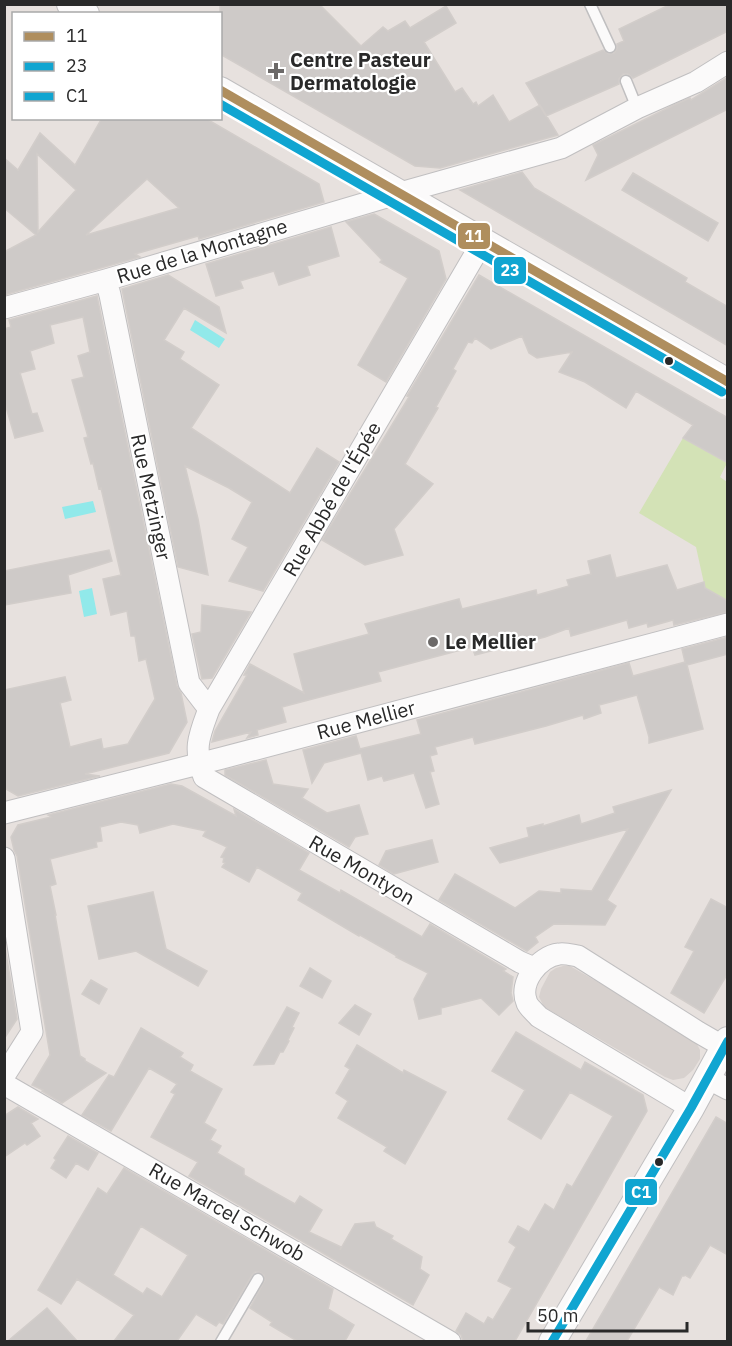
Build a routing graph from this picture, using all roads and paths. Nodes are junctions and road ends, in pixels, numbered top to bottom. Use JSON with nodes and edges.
{"nodes":[{"id":1,"x":70,"y":4,"type":"edge"},
{"id":2,"x":590,"y":4,"type":"edge"},
{"id":3,"x":83,"y":12,"type":"edge"},
{"id":4,"x":610,"y":46,"type":"dead end"},
{"id":5,"x":728,"y":62,"type":"edge"},
{"id":6,"x":626,"y":81,"type":"dead end"},
{"id":7,"x":222,"y":91,"type":"edge"},
{"id":8,"x":638,"y":108,"type":"junction"},
{"id":9,"x":400,"y":193,"type":"junction"},
{"id":10,"x":483,"y":241,"type":"junction"},
{"id":11,"x":106,"y":280,"type":"junction"},
{"id":12,"x":4,"y":308,"type":"edge"},
{"id":13,"x":728,"y":382,"type":"edge"},
{"id":14,"x":728,"y":624,"type":"edge"},
{"id":15,"x":210,"y":709,"type":"junction"},
{"id":16,"x":199,"y":764,"type":"junction"},
{"id":17,"x":4,"y":813,"type":"edge"},
{"id":18,"x":4,"y":858,"type":"edge"},
{"id":19,"x":534,"y":968,"type":"junction"},
{"id":20,"x":726,"y":1043,"type":"edge"},
{"id":21,"x":4,"y":1076,"type":"edge"},
{"id":22,"x":4,"y":1084,"type":"edge"},
{"id":23,"x":717,"y":1084,"type":"edge"},
{"id":24,"x":691,"y":1108,"type":"junction"},
{"id":25,"x":258,"y":1279,"type":"dead end"},
{"id":26,"x":221,"y":1341,"type":"edge"},
{"id":27,"x":450,"y":1341,"type":"edge"},
{"id":28,"x":552,"y":1341,"type":"edge"}],
"edges":[{"from":1,"to":3,"type":"street"},
{"from":2,"to":4,"type":"lane"},
{"from":5,"to":8,"type":"street","name":"Rue de la Montagne"},
{"from":6,"to":8,"type":"lane"},
{"from":7,"to":9,"type":"street"},
{"from":8,"to":9,"type":"street","name":"Rue de la Montagne"},
{"from":9,"to":10,"type":"street"},
{"from":9,"to":11,"type":"street","name":"Rue de la Montagne"},
{"from":10,"to":13,"type":"street"},
{"from":10,"to":15,"type":"street","name":"Rue Abbé de l'Épée"},
{"from":11,"to":12,"type":"street","name":"Rue de la Montagne"},
{"from":11,"to":15,"type":"street","name":"Rue Metzinger"},
{"from":14,"to":16,"type":"street","name":"Rue Mellier"},
{"from":15,"to":16,"type":"street","name":"Rue Abbé de l'Épée"},
{"from":16,"to":17,"type":"street","name":"Rue Mellier"},
{"from":16,"to":19,"type":"street","name":"Rue Montyon"},
{"from":18,"to":21,"type":"street"},
{"from":19,"to":20,"type":"street"},
{"from":19,"to":24,"type":"street"},
{"from":20,"to":23,"type":"street"},
{"from":22,"to":27,"type":"street","name":"Rue Marcel Schwob"},
{"from":23,"to":24,"type":"street"},
{"from":24,"to":28,"type":"street"},
{"from":25,"to":26,"type":"lane"}]}
